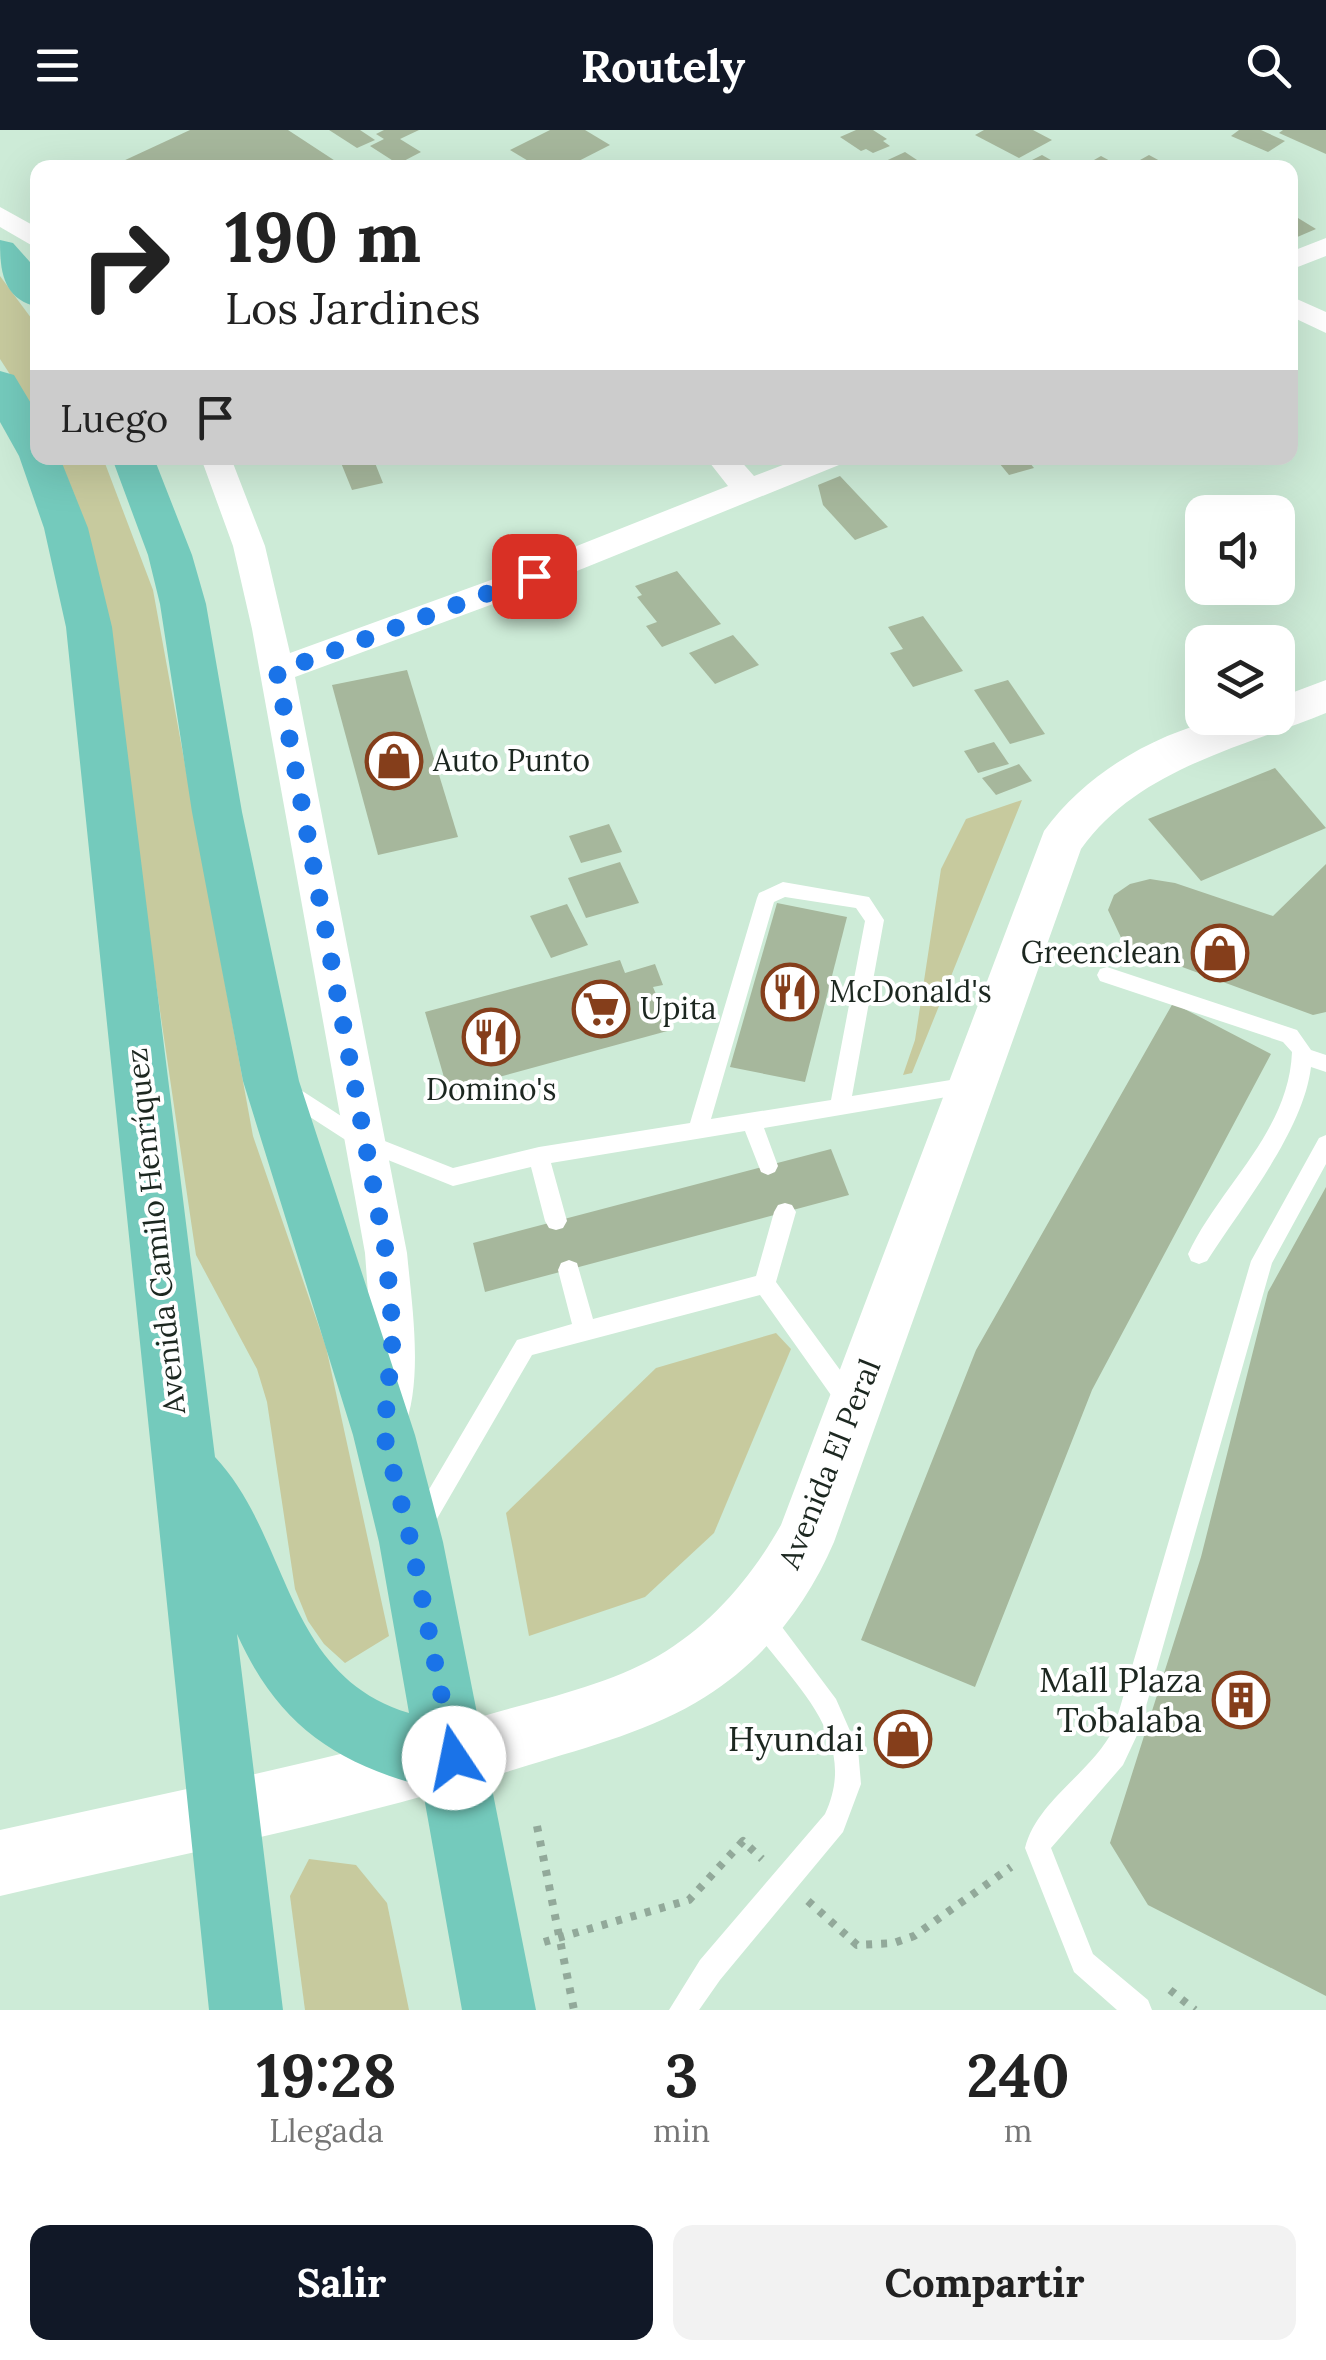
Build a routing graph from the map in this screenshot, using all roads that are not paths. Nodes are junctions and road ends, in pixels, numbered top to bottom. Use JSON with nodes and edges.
{"nodes":[{"id":1,"x":0,"y":214,"type":"edge"},
{"id":2,"x":30,"y":235,"type":"edge"},
{"id":3,"x":1326,"y":246,"type":"edge"},
{"id":4,"x":0,"y":251,"type":"edge"},
{"id":5,"x":1298,"y":258,"type":"edge"},
{"id":6,"x":30,"y":287,"type":"edge"},
{"id":7,"x":1298,"y":308,"type":"edge"},
{"id":8,"x":1326,"y":324,"type":"edge"},
{"id":9,"x":0,"y":384,"type":"edge"},
{"id":10,"x":30,"y":440,"type":"edge"},
{"id":11,"x":42,"y":465,"type":"edge"},
{"id":12,"x":136,"y":465,"type":"edge"},
{"id":13,"x":171,"y":465,"type":"edge"},
{"id":14,"x":219,"y":465,"type":"edge"},
{"id":15,"x":727,"y":465,"type":"edge"},
{"id":16,"x":811,"y":465,"type":"edge"},
{"id":17,"x":750,"y":490,"type":"junction"},
{"id":18,"x":170,"y":555,"type":"junction"},
{"id":19,"x":277,"y":672,"type":"junction"},
{"id":20,"x":1326,"y":696,"type":"edge"},
{"id":21,"x":1295,"y":708,"type":"edge"},
{"id":22,"x":1225,"y":735,"type":"edge"},
{"id":23,"x":1107,"y":976,"type":"dead end"},
{"id":24,"x":1302,"y":1055,"type":"junction"},
{"id":25,"x":1326,"y":1064,"type":"edge"},
{"id":26,"x":271,"y":1082,"type":"junction"},
{"id":27,"x":971,"y":1086,"type":"junction"},
{"id":28,"x":840,"y":1106,"type":"junction"},
{"id":29,"x":751,"y":1120,"type":"junction"},
{"id":30,"x":698,"y":1129,"type":"junction"},
{"id":31,"x":365,"y":1142,"type":"junction"},
{"id":32,"x":1326,"y":1144,"type":"edge"},
{"id":33,"x":539,"y":1156,"type":"junction"},
{"id":34,"x":768,"y":1166,"type":"dead end"},
{"id":35,"x":786,"y":1212,"type":"dead end"},
{"id":36,"x":556,"y":1221,"type":"dead end"},
{"id":37,"x":1199,"y":1254,"type":"dead end"},
{"id":38,"x":569,"y":1270,"type":"dead end"},
{"id":39,"x":765,"y":1284,"type":"junction"},
{"id":40,"x":585,"y":1331,"type":"junction"},
{"id":41,"x":854,"y":1408,"type":"junction"},
{"id":42,"x":384,"y":1435,"type":"junction"},
{"id":43,"x":183,"y":1469,"type":"junction"},
{"id":44,"x":411,"y":1542,"type":"junction"},
{"id":45,"x":757,"y":1615,"type":"junction"},
{"id":46,"x":454,"y":1758,"type":"junction"},
{"id":47,"x":224,"y":1813,"type":"junction"},
{"id":48,"x":0,"y":1863,"type":"edge"},
{"id":49,"x":234,"y":1972,"type":"edge"},
{"id":50,"x":498,"y":2010,"type":"edge"},
{"id":51,"x":683,"y":2010,"type":"edge"},
{"id":52,"x":1138,"y":2010,"type":"edge"}],
"edges":[{"from":1,"to":2,"type":"street"},
{"from":3,"to":5,"type":"street"},
{"from":4,"to":6,"type":"main road"},
{"from":7,"to":8,"type":"street"},
{"from":9,"to":10,"type":"main road","name":"Avenida Camilo Henríquez"},
{"from":11,"to":43,"type":"main road","name":"Avenida Camilo Henríquez"},
{"from":12,"to":18,"type":"main road"},
{"from":13,"to":18,"type":"main road"},
{"from":14,"to":19,"type":"street"},
{"from":15,"to":17,"type":"street"},
{"from":16,"to":17,"type":"street"},
{"from":17,"to":19,"type":"street"},
{"from":18,"to":26,"type":"main road"},
{"from":19,"to":31,"type":"street"},
{"from":20,"to":21,"type":"street"},
{"from":22,"to":27,"type":"street","name":"Avenida El Peral"},
{"from":23,"to":24,"type":"lane"},
{"from":24,"to":25,"type":"lane"},
{"from":24,"to":37,"type":"lane"},
{"from":26,"to":31,"type":"lane"},
{"from":26,"to":42,"type":"main road"},
{"from":27,"to":28,"type":"lane"},
{"from":27,"to":41,"type":"street","name":"Avenida El Peral"},
{"from":28,"to":29,"type":"lane"},
{"from":28,"to":30,"type":"lane"},
{"from":29,"to":30,"type":"lane"},
{"from":29,"to":34,"type":"lane"},
{"from":30,"to":33,"type":"lane"},
{"from":31,"to":33,"type":"lane"},
{"from":31,"to":42,"type":"street"},
{"from":32,"to":52,"type":"lane"},
{"from":33,"to":36,"type":"lane"},
{"from":35,"to":39,"type":"lane"},
{"from":38,"to":40,"type":"lane"},
{"from":39,"to":40,"type":"lane"},
{"from":39,"to":41,"type":"lane"},
{"from":40,"to":44,"type":"lane"},
{"from":41,"to":45,"type":"street","name":"Avenida El Peral"},
{"from":42,"to":44,"type":"main road"},
{"from":43,"to":46,"type":"main road"},
{"from":43,"to":47,"type":"main road","name":"Avenida Camilo Henríquez"},
{"from":44,"to":46,"type":"main road"},
{"from":45,"to":46,"type":"street","name":"Avenida El Peral"},
{"from":45,"to":51,"type":"lane"},
{"from":46,"to":47,"type":"street","name":"Avenida El Peral"},
{"from":46,"to":50,"type":"main road"},
{"from":47,"to":48,"type":"street","name":"Avenida El Peral"},
{"from":47,"to":49,"type":"main road","name":"Avenida Camilo Henríquez"}]}
